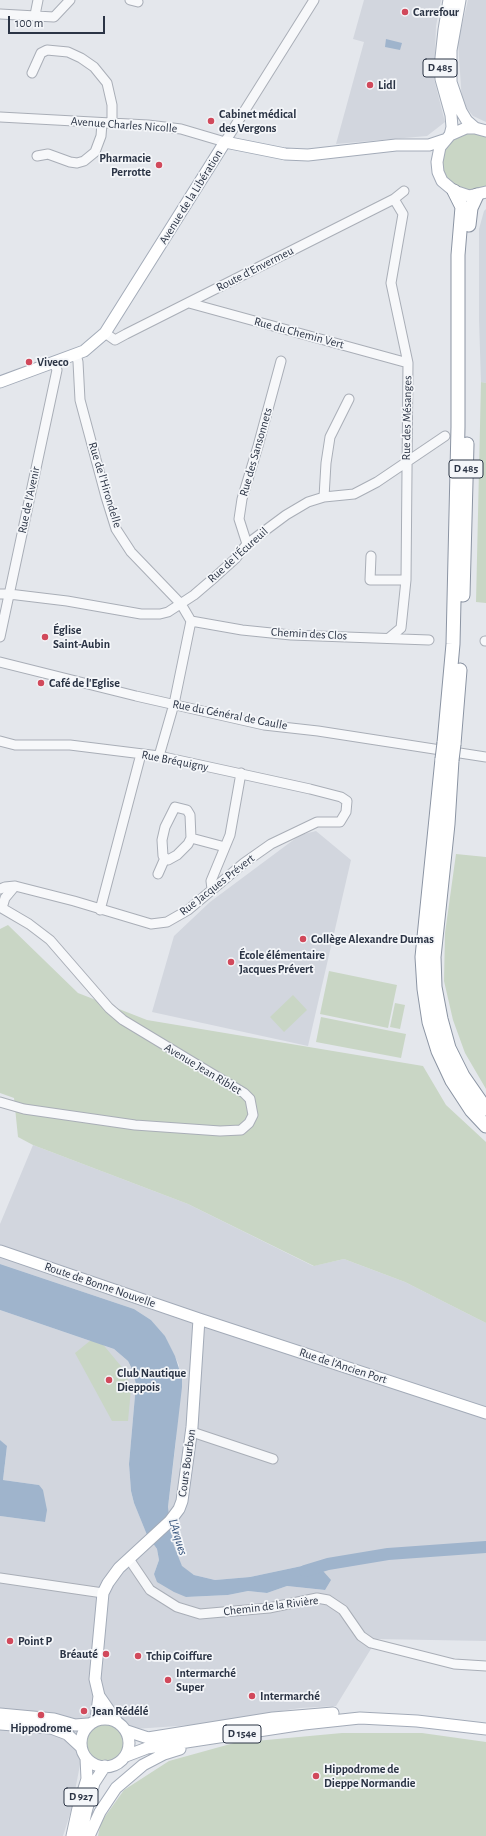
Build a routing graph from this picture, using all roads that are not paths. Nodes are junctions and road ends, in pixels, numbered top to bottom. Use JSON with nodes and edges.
{"nodes":[{"id":1,"x":38,"y":0,"type":"edge"},
{"id":2,"x":70,"y":0,"type":"edge"},
{"id":3,"x":314,"y":0,"type":"edge"},
{"id":4,"x":449,"y":0,"type":"edge"},
{"id":5,"x":460,"y":0,"type":"edge"},
{"id":6,"x":0,"y":14,"type":"edge"},
{"id":7,"x":35,"y":15,"type":"junction"},
{"id":8,"x":32,"y":73,"type":"dead end"},
{"id":9,"x":0,"y":117,"type":"edge"},
{"id":10,"x":102,"y":123,"type":"junction"},
{"id":11,"x":112,"y":123,"type":"junction"},
{"id":12,"x":475,"y":128,"type":"junction"},
{"id":13,"x":486,"y":131,"type":"edge"},
{"id":14,"x":447,"y":138,"type":"junction"},
{"id":15,"x":225,"y":142,"type":"junction"},
{"id":16,"x":413,"y":146,"type":"junction"},
{"id":17,"x":37,"y":156,"type":"dead end"},
{"id":18,"x":436,"y":162,"type":"junction"},
{"id":19,"x":404,"y":191,"type":"dead end"},
{"id":20,"x":454,"y":191,"type":"junction"},
{"id":21,"x":482,"y":193,"type":"edge"},
{"id":22,"x":394,"y":199,"type":"junction"},
{"id":23,"x":189,"y":303,"type":"junction"},
{"id":24,"x":105,"y":333,"type":"junction"},
{"id":25,"x":76,"y":354,"type":"junction"},
{"id":26,"x":281,"y":361,"type":"dead end"},
{"id":27,"x":54,"y":363,"type":"junction"},
{"id":28,"x":408,"y":363,"type":"junction"},
{"id":29,"x":0,"y":382,"type":"edge"},
{"id":30,"x":349,"y":399,"type":"dead end"},
{"id":31,"x":445,"y":436,"type":"dead end"},
{"id":32,"x":406,"y":462,"type":"junction"},
{"id":33,"x":324,"y":497,"type":"junction"},
{"id":34,"x":247,"y":544,"type":"junction"},
{"id":35,"x":371,"y":556,"type":"dead end"},
{"id":36,"x":406,"y":580,"type":"junction"},
{"id":37,"x":4,"y":594,"type":"edge"},
{"id":38,"x":181,"y":604,"type":"junction"},
{"id":39,"x":191,"y":621,"type":"junction"},
{"id":40,"x":0,"y":637,"type":"edge"},
{"id":41,"x":389,"y":638,"type":"junction"},
{"id":42,"x":429,"y":640,"type":"dead end"},
{"id":43,"x":0,"y":662,"type":"edge"},
{"id":44,"x":174,"y":704,"type":"junction"},
{"id":45,"x":0,"y":741,"type":"edge"},
{"id":46,"x":449,"y":743,"type":"junction"},
{"id":47,"x":141,"y":754,"type":"junction"},
{"id":48,"x":159,"y":756,"type":"junction"},
{"id":49,"x":486,"y":757,"type":"edge"},
{"id":50,"x":447,"y":759,"type":"junction"},
{"id":51,"x":241,"y":773,"type":"junction"},
{"id":52,"x":347,"y":801,"type":"joint"},
{"id":53,"x":191,"y":838,"type":"junction"},
{"id":54,"x":225,"y":847,"type":"junction"},
{"id":55,"x":164,"y":858,"type":"junction"},
{"id":56,"x":158,"y":874,"type":"dead end"},
{"id":57,"x":15,"y":886,"type":"junction"},
{"id":58,"x":0,"y":888,"type":"edge"},
{"id":59,"x":212,"y":889,"type":"junction"},
{"id":60,"x":1,"y":907,"type":"edge"},
{"id":61,"x":100,"y":910,"type":"junction"},
{"id":62,"x":0,"y":1102,"type":"edge"},
{"id":63,"x":486,"y":1109,"type":"edge"},
{"id":64,"x":486,"y":1126,"type":"edge"},
{"id":65,"x":0,"y":1251,"type":"edge"},
{"id":66,"x":199,"y":1319,"type":"junction"},
{"id":67,"x":486,"y":1413,"type":"edge"},
{"id":68,"x":192,"y":1432,"type":"junction"},
{"id":69,"x":273,"y":1459,"type":"dead end"},
{"id":70,"x":129,"y":1559,"type":"junction"},
{"id":71,"x":0,"y":1578,"type":"edge"},
{"id":72,"x":103,"y":1593,"type":"junction"},
{"id":73,"x":486,"y":1666,"type":"edge"},
{"id":74,"x":98,"y":1696,"type":"junction"},
{"id":75,"x":0,"y":1714,"type":"edge"},
{"id":76,"x":417,"y":1721,"type":"junction"},
{"id":77,"x":92,"y":1722,"type":"junction"},
{"id":78,"x":117,"y":1722,"type":"junction"},
{"id":79,"x":0,"y":1724,"type":"edge"},
{"id":80,"x":486,"y":1729,"type":"edge"},
{"id":81,"x":127,"y":1731,"type":"junction"},
{"id":82,"x":221,"y":1737,"type":"junction"},
{"id":83,"x":80,"y":1747,"type":"junction"},
{"id":84,"x":126,"y":1756,"type":"junction"},
{"id":85,"x":86,"y":1758,"type":"junction"},
{"id":86,"x":105,"y":1766,"type":"junction"},
{"id":87,"x":72,"y":1836,"type":"edge"},
{"id":88,"x":81,"y":1836,"type":"edge"},
{"id":89,"x":89,"y":1836,"type":"edge"}],
"edges":[{"from":1,"to":7,"type":"street"},
{"from":2,"to":7,"type":"street"},
{"from":3,"to":15,"type":"street","name":"Avenue de la Libération"},
{"from":4,"to":14,"type":"main road","number":"D 485"},
{"from":5,"to":12,"type":"main road","number":"D 485"},
{"from":6,"to":7,"type":"street"},
{"from":8,"to":11,"type":"street"},
{"from":9,"to":10,"type":"street","name":"Avenue Charles Nicolle"},
{"from":10,"to":11,"type":"street","name":"Avenue Charles Nicolle"},
{"from":10,"to":17,"type":"street"},
{"from":11,"to":15,"type":"street","name":"Avenue Charles Nicolle"},
{"from":12,"to":13,"type":"main road"},
{"from":12,"to":14,"type":"main road","name":"Avenue Charles Nicolle"},
{"from":14,"to":16,"type":"main road","name":"Avenue Charles Nicolle"},
{"from":14,"to":18,"type":"main road"},
{"from":15,"to":16,"type":"main road","name":"Avenue Charles Nicolle"},
{"from":15,"to":24,"type":"main road","name":"Avenue de la Libération"},
{"from":16,"to":18,"type":"main road","name":"Avenue Charles Nicolle"},
{"from":18,"to":20,"type":"main road"},
{"from":19,"to":22,"type":"street","name":"Route d'Envermeu"},
{"from":20,"to":21,"type":"main road"},
{"from":20,"to":46,"type":"highway","number":"D 485"},
{"from":21,"to":46,"type":"highway","number":"D 485"},
{"from":22,"to":23,"type":"street","name":"Route d'Envermeu"},
{"from":22,"to":28,"type":"street","name":"Rue des Mésanges"},
{"from":23,"to":24,"type":"street","name":"Route d'Envermeu"},
{"from":23,"to":28,"type":"street","name":"Rue du Chemin Vert"},
{"from":24,"to":25,"type":"main road","name":"Avenue de la Libération"},
{"from":25,"to":27,"type":"main road","name":"Avenue de la Libération"},
{"from":25,"to":38,"type":"street","name":"Rue de l'Hirondelle"},
{"from":26,"to":34,"type":"street","name":"Rue des Sansonnets"},
{"from":27,"to":29,"type":"main road","name":"Avenue de la Libération"},
{"from":27,"to":37,"type":"street","name":"Rue de l'Avenir"},
{"from":28,"to":32,"type":"street","name":"Rue des Mésanges"},
{"from":30,"to":33,"type":"street"},
{"from":31,"to":32,"type":"street","name":"Rue de l'Écureuil"},
{"from":32,"to":33,"type":"street","name":"Rue de l'Écureuil"},
{"from":32,"to":36,"type":"street","name":"Rue des Mésanges"},
{"from":33,"to":34,"type":"street","name":"Rue de l'Écureuil"},
{"from":34,"to":38,"type":"street","name":"Rue de l'Écureuil"},
{"from":35,"to":36,"type":"street"},
{"from":36,"to":41,"type":"street","name":"Rue des Mésanges"},
{"from":37,"to":38,"type":"street","name":"Rue de l'Écureuil"},
{"from":37,"to":40,"type":"street","name":"Rue de l'Avenir"},
{"from":38,"to":39,"type":"street","name":"Rue de l'Hirondelle"},
{"from":39,"to":41,"type":"street","name":"Chemin des Clos"},
{"from":39,"to":44,"type":"street"},
{"from":41,"to":42,"type":"street","name":"Chemin des Clos"},
{"from":43,"to":44,"type":"street","name":"Rue du Général de Gaulle"},
{"from":44,"to":48,"type":"street"},
{"from":44,"to":49,"type":"street","name":"Rue du Général de Gaulle"},
{"from":45,"to":47,"type":"street","name":"Rue Bréquigny"},
{"from":46,"to":50,"type":"highway","number":"D 485","bridge":true},
{"from":47,"to":48,"type":"street","name":"Rue Bréquigny"},
{"from":47,"to":61,"type":"street"},
{"from":48,"to":51,"type":"street","name":"Rue Bréquigny"},
{"from":50,"to":63,"type":"highway","number":"D 485"},
{"from":50,"to":64,"type":"highway","number":"D 485"},
{"from":51,"to":52,"type":"street","name":"Rue Bréquigny"},
{"from":51,"to":54,"type":"street"},
{"from":52,"to":59,"type":"street","name":"Rue Jacques Prévert"},
{"from":53,"to":54,"type":"street"},
{"from":53,"to":55,"type":"street"},
{"from":53,"to":55,"type":"street"},
{"from":54,"to":59,"type":"street"},
{"from":55,"to":56,"type":"street"},
{"from":57,"to":58,"type":"street","name":"Rue Jacques Prévert"},
{"from":57,"to":60,"type":"street"},
{"from":57,"to":61,"type":"street","name":"Rue Jacques Prévert"},
{"from":59,"to":61,"type":"street","name":"Rue Jacques Prévert"},
{"from":60,"to":62,"type":"street","name":"Avenue Jean Riblet"},
{"from":65,"to":66,"type":"main road","name":"Route de Bonne Nouvelle"},
{"from":66,"to":67,"type":"main road","name":"Rue de l'Ancien Port"},
{"from":66,"to":68,"type":"main road","name":"Cours Bourbon"},
{"from":68,"to":69,"type":"street"},
{"from":68,"to":70,"type":"main road","name":"Cours Bourbon"},
{"from":70,"to":72,"type":"main road","name":"Cours Bourbon"},
{"from":70,"to":73,"type":"street","name":"Chemin de la Rivière"},
{"from":71,"to":72,"type":"street"},
{"from":72,"to":74,"type":"main road","name":"Cours Bourbon"},
{"from":74,"to":77,"type":"main road","name":"Cours Bourbon"},
{"from":74,"to":78,"type":"main road","name":"Cours Bourbon"},
{"from":75,"to":77,"type":"main road"},
{"from":76,"to":80,"type":"main road","number":"D 154e"},
{"from":76,"to":81,"type":"main road","number":"D 154e"},
{"from":76,"to":82,"type":"main road","number":"D 154e"},
{"from":77,"to":78,"type":"main road"},
{"from":77,"to":83,"type":"main road"},
{"from":78,"to":81,"type":"main road"},
{"from":79,"to":83,"type":"main road"},
{"from":81,"to":84,"type":"main road"},
{"from":82,"to":84,"type":"main road","number":"D 154e"},
{"from":82,"to":89,"type":"main road"},
{"from":83,"to":85,"type":"main road"},
{"from":84,"to":86,"type":"main road"},
{"from":85,"to":86,"type":"main road"},
{"from":85,"to":87,"type":"main road","number":"D 927"},
{"from":86,"to":88,"type":"main road","number":"D 927"}]}
